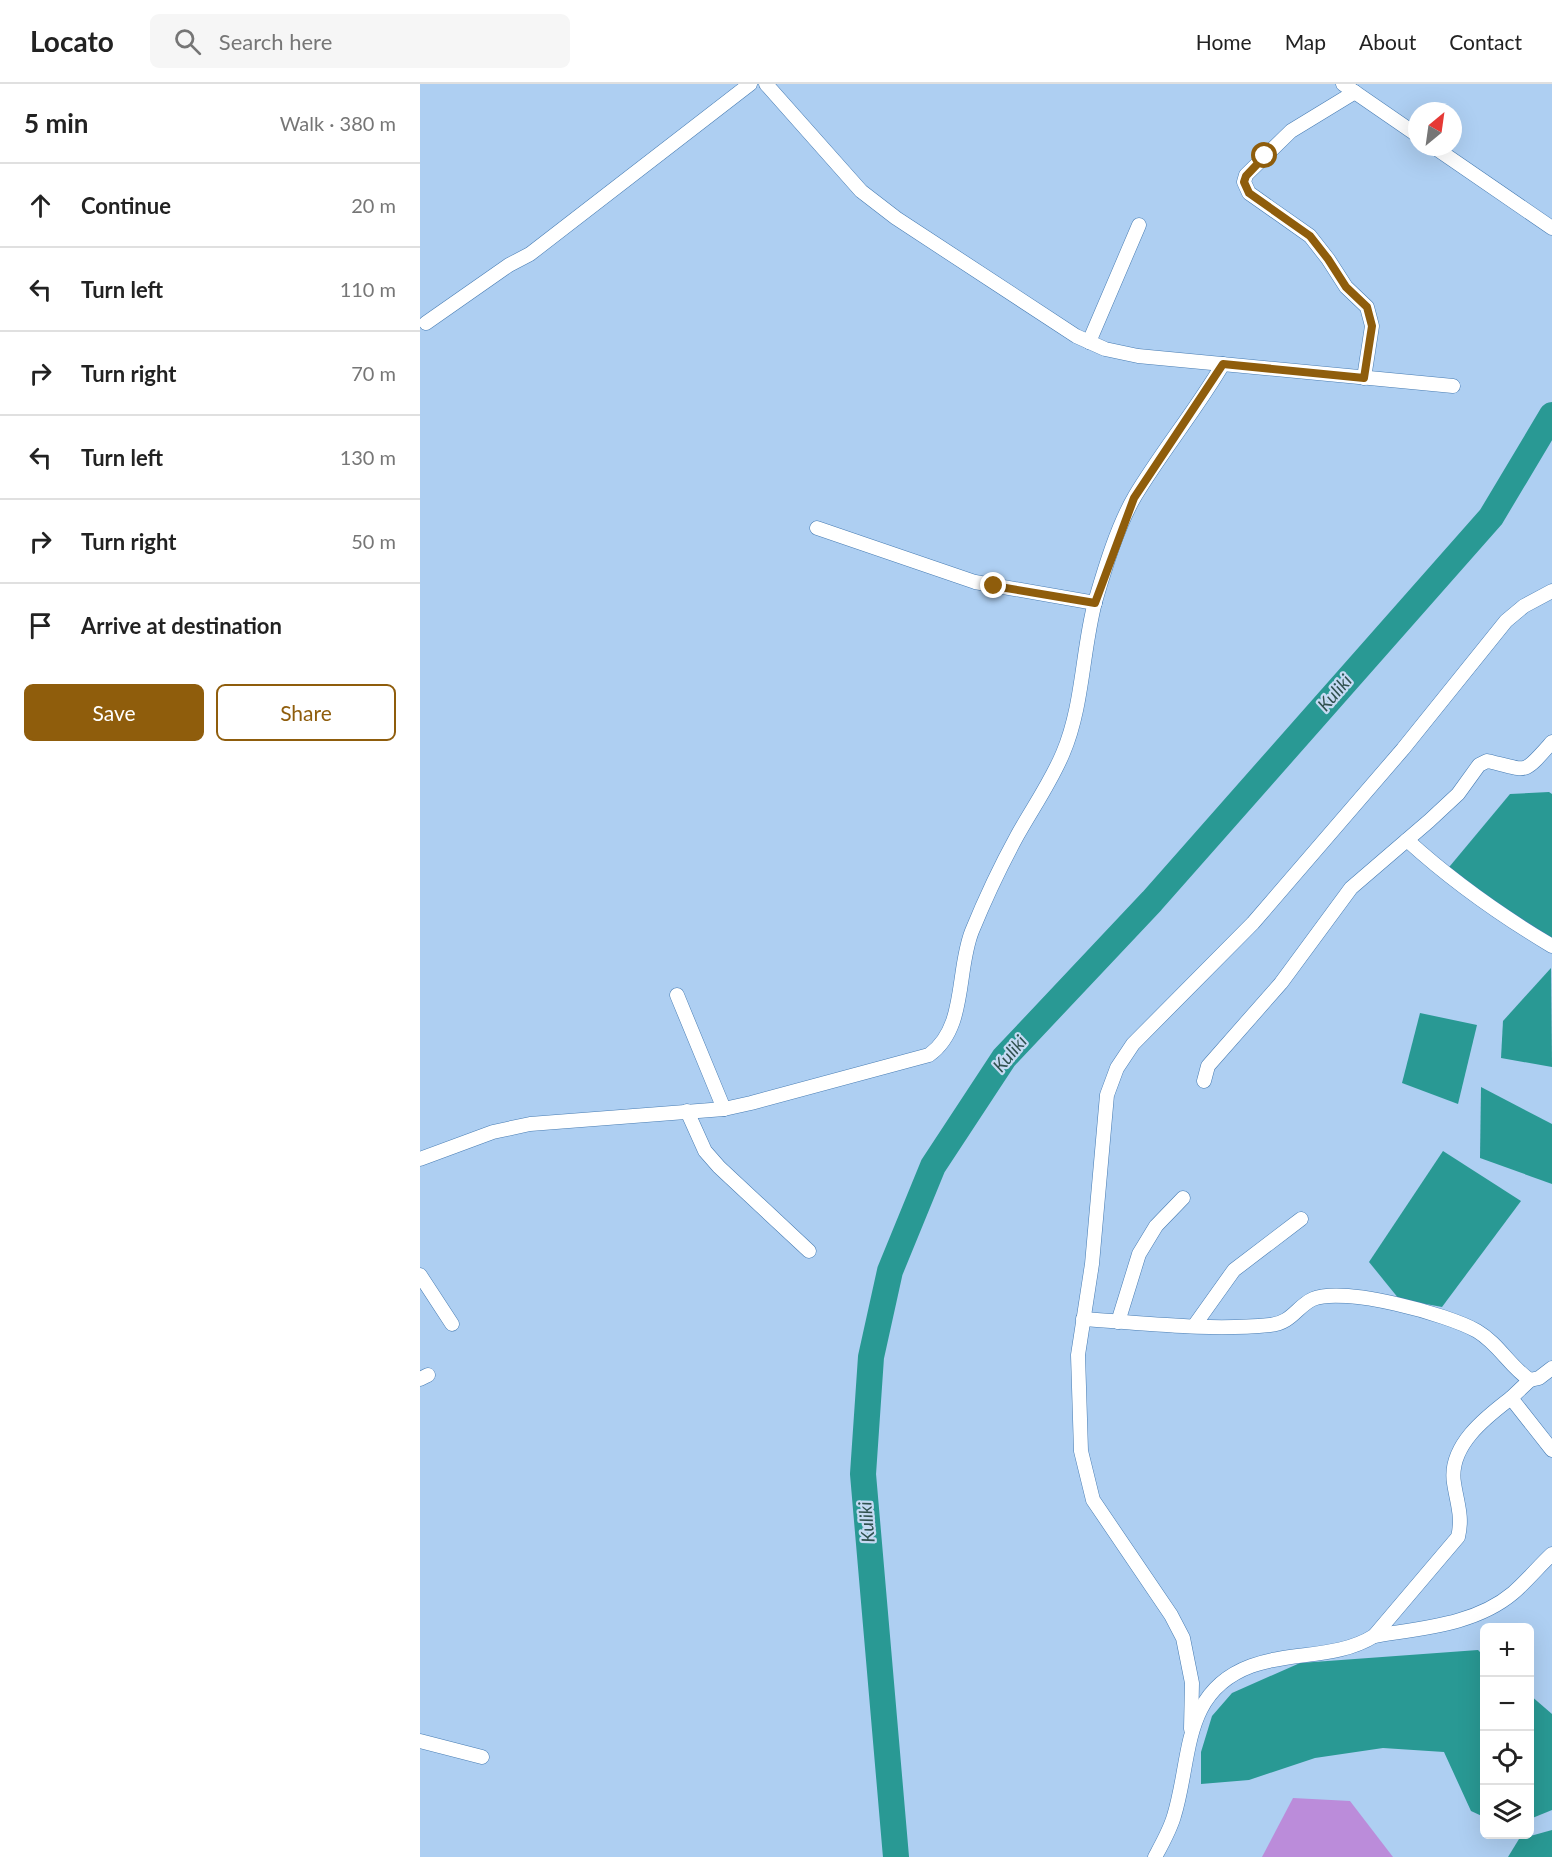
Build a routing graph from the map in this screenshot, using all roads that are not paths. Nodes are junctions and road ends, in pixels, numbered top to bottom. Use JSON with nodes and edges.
{"nodes":[{"id":1,"x":750,"y":84,"type":"edge"},
{"id":2,"x":766,"y":84,"type":"edge"},
{"id":3,"x":1343,"y":84,"type":"edge"},
{"id":4,"x":1355,"y":92,"type":"junction"},
{"id":5,"x":1408,"y":129,"type":"edge"},
{"id":6,"x":1447,"y":156,"type":"edge"},
{"id":7,"x":1139,"y":225,"type":"dead end"},
{"id":8,"x":1552,"y":228,"type":"edge"},
{"id":9,"x":426,"y":323,"type":"dead end"},
{"id":10,"x":1089,"y":342,"type":"junction"},
{"id":11,"x":1223,"y":364,"type":"junction"},
{"id":12,"x":1364,"y":378,"type":"junction"},
{"id":13,"x":1453,"y":386,"type":"dead end"},
{"id":14,"x":817,"y":528,"type":"dead end"},
{"id":15,"x":1552,"y":591,"type":"edge"},
{"id":16,"x":1095,"y":603,"type":"junction"},
{"id":17,"x":1552,"y":742,"type":"edge"},
{"id":18,"x":1407,"y":840,"type":"junction"},
{"id":19,"x":1552,"y":946,"type":"edge"},
{"id":20,"x":677,"y":995,"type":"dead end"},
{"id":21,"x":1204,"y":1081,"type":"dead end"},
{"id":22,"x":724,"y":1109,"type":"junction"},
{"id":23,"x":687,"y":1112,"type":"junction"},
{"id":24,"x":420,"y":1159,"type":"edge"},
{"id":25,"x":1183,"y":1198,"type":"dead end"},
{"id":26,"x":1301,"y":1219,"type":"dead end"},
{"id":27,"x":809,"y":1251,"type":"dead end"},
{"id":28,"x":420,"y":1275,"type":"edge"},
{"id":29,"x":1083,"y":1319,"type":"junction"},
{"id":30,"x":1118,"y":1322,"type":"junction"},
{"id":31,"x":452,"y":1324,"type":"dead end"},
{"id":32,"x":1194,"y":1326,"type":"junction"},
{"id":33,"x":1552,"y":1368,"type":"edge"},
{"id":34,"x":1530,"y":1380,"type":"junction"},
{"id":35,"x":1511,"y":1398,"type":"junction"},
{"id":36,"x":1552,"y":1449,"type":"edge"},
{"id":37,"x":1551,"y":1557,"type":"edge"},
{"id":38,"x":1374,"y":1636,"type":"junction"},
{"id":39,"x":1191,"y":1729,"type":"junction"},
{"id":40,"x":420,"y":1741,"type":"edge"},
{"id":41,"x":482,"y":1757,"type":"dead end"},
{"id":42,"x":1155,"y":1857,"type":"edge"}],
"edges":[{"from":1,"to":9,"type":"street"},
{"from":2,"to":10,"type":"street"},
{"from":3,"to":4,"type":"street"},
{"from":4,"to":5,"type":"street"},
{"from":4,"to":12,"type":"street"},
{"from":6,"to":8,"type":"street"},
{"from":7,"to":10,"type":"street"},
{"from":10,"to":11,"type":"street"},
{"from":11,"to":12,"type":"street"},
{"from":11,"to":16,"type":"street"},
{"from":12,"to":13,"type":"street"},
{"from":14,"to":16,"type":"street"},
{"from":15,"to":29,"type":"street"},
{"from":16,"to":22,"type":"street"},
{"from":17,"to":18,"type":"street"},
{"from":18,"to":19,"type":"street"},
{"from":18,"to":21,"type":"street"},
{"from":20,"to":22,"type":"street"},
{"from":22,"to":23,"type":"street"},
{"from":23,"to":24,"type":"street"},
{"from":23,"to":27,"type":"street"},
{"from":25,"to":30,"type":"street"},
{"from":26,"to":32,"type":"street"},
{"from":28,"to":31,"type":"street"},
{"from":29,"to":30,"type":"street"},
{"from":29,"to":39,"type":"street"},
{"from":30,"to":32,"type":"street"},
{"from":32,"to":34,"type":"street"},
{"from":33,"to":34,"type":"street"},
{"from":34,"to":35,"type":"street"},
{"from":35,"to":36,"type":"street"},
{"from":35,"to":38,"type":"street"},
{"from":37,"to":38,"type":"street"},
{"from":38,"to":39,"type":"street"},
{"from":39,"to":42,"type":"street"},
{"from":40,"to":41,"type":"street"}]}
